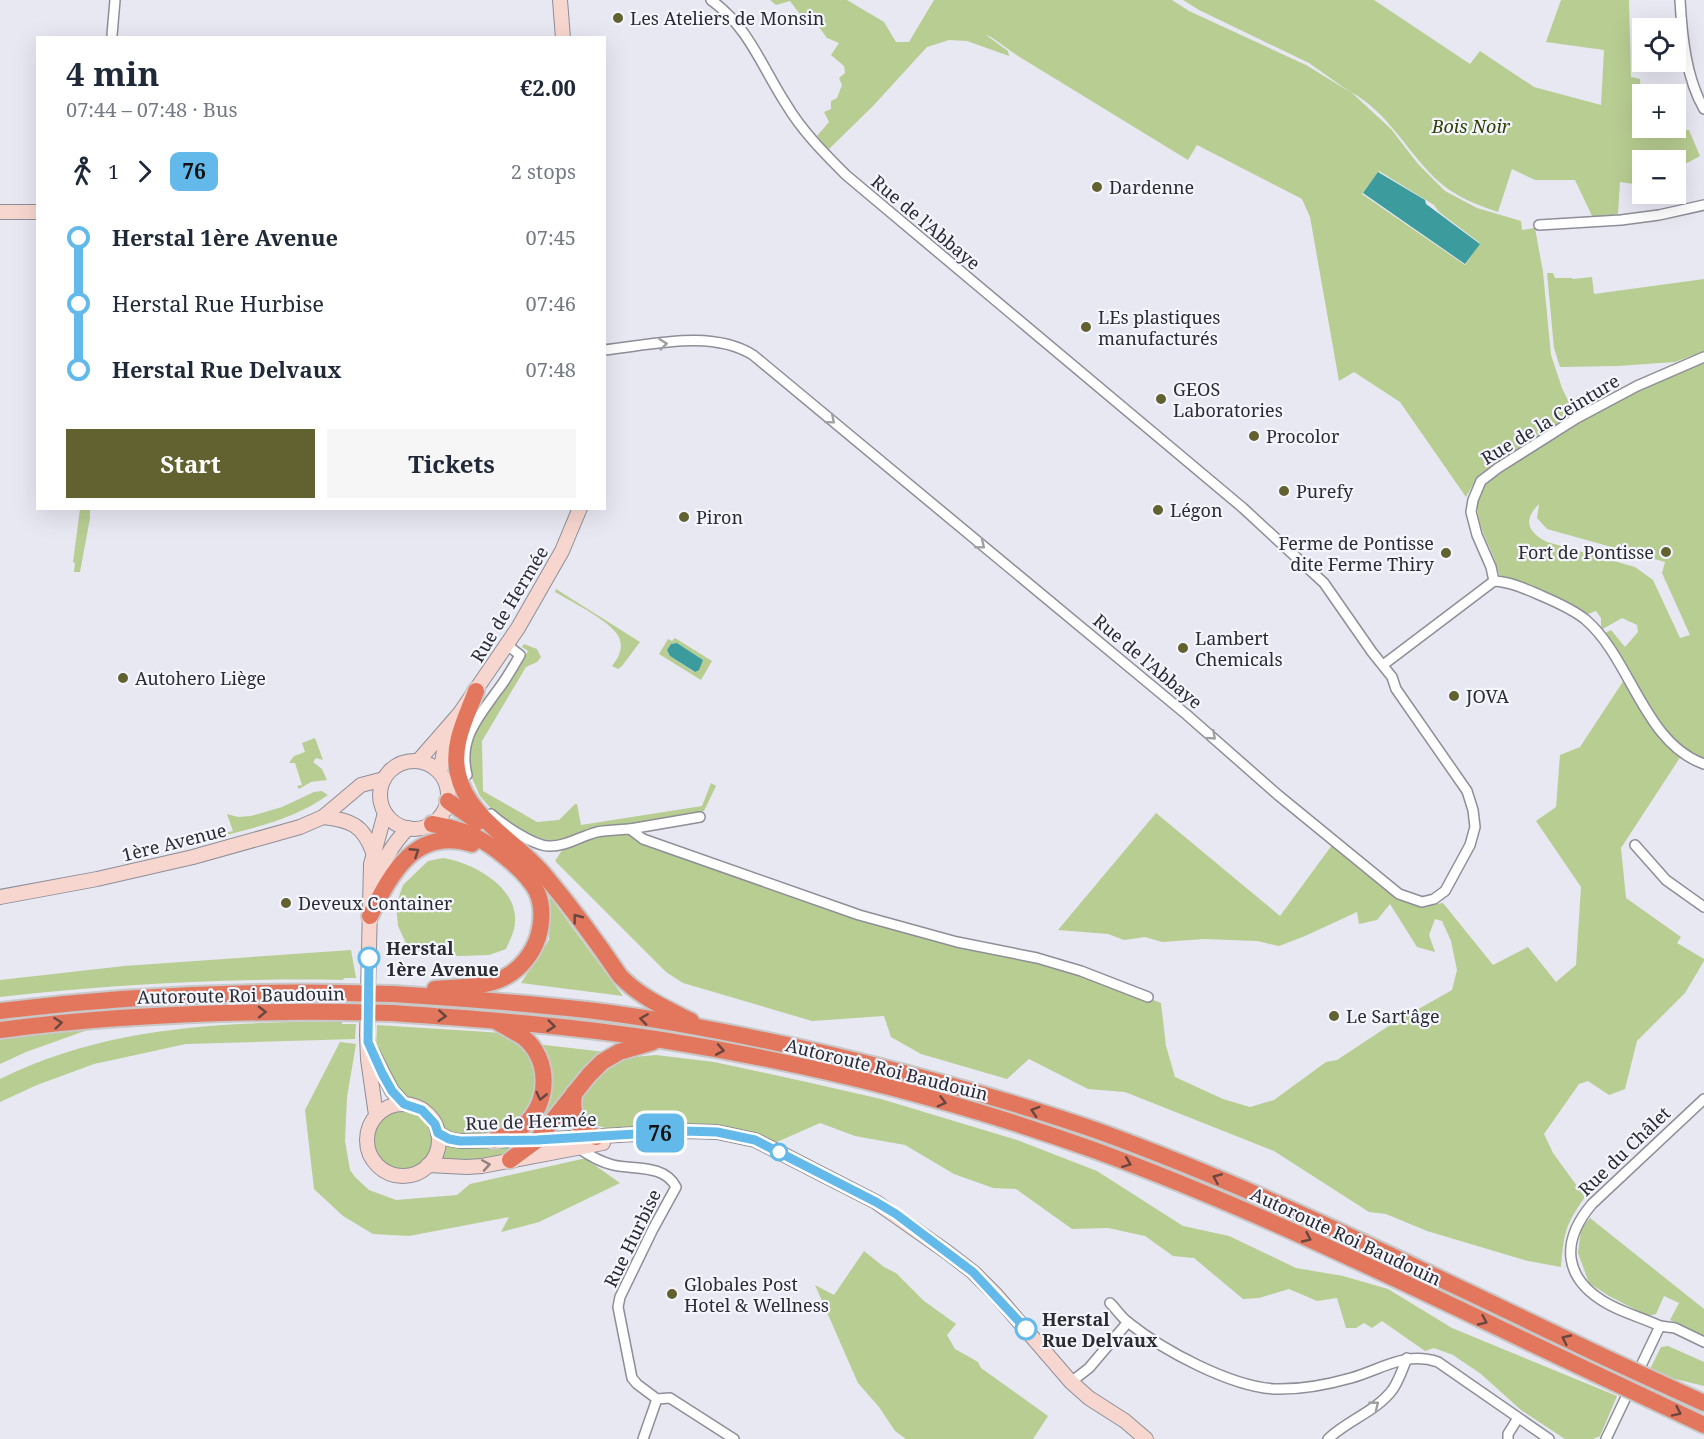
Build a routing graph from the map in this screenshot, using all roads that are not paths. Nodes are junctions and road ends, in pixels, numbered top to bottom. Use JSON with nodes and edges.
{"nodes":[{"id":1,"x":115,"y":0,"type":"edge"},
{"id":2,"x":560,"y":0,"type":"edge"},
{"id":3,"x":711,"y":0,"type":"edge"},
{"id":4,"x":1680,"y":0,"type":"edge"},
{"id":5,"x":112,"y":35,"type":"dead end"},
{"id":6,"x":563,"y":36,"type":"edge"},
{"id":7,"x":1704,"y":109,"type":"edge"},
{"id":8,"x":1704,"y":205,"type":"edge"},
{"id":9,"x":0,"y":212,"type":"edge"},
{"id":10,"x":36,"y":212,"type":"edge"},
{"id":11,"x":1539,"y":225,"type":"dead end"},
{"id":12,"x":606,"y":350,"type":"edge"},
{"id":13,"x":1704,"y":357,"type":"edge"},
{"id":14,"x":579,"y":510,"type":"edge"},
{"id":15,"x":1494,"y":581,"type":"junction"},
{"id":16,"x":507,"y":645,"type":"junction"},
{"id":17,"x":1383,"y":665,"type":"junction"},
{"id":18,"x":476,"y":691,"type":"junction"},
{"id":19,"x":460,"y":713,"type":"junction"},
{"id":20,"x":419,"y":760,"type":"junction"},
{"id":21,"x":1704,"y":764,"type":"edge"},
{"id":22,"x":440,"y":772,"type":"junction"},
{"id":23,"x":384,"y":779,"type":"junction"},
{"id":24,"x":346,"y":797,"type":"junction"},
{"id":25,"x":448,"y":801,"type":"junction"},
{"id":26,"x":383,"y":809,"type":"junction"},
{"id":27,"x":323,"y":817,"type":"junction"},
{"id":28,"x":700,"y":817,"type":"dead end"},
{"id":29,"x":432,"y":824,"type":"junction"},
{"id":30,"x":408,"y":828,"type":"junction"},
{"id":31,"x":630,"y":829,"type":"junction"},
{"id":32,"x":1635,"y":845,"type":"dead end"},
{"id":33,"x":373,"y":852,"type":"junction"},
{"id":34,"x":510,"y":852,"type":"junction"},
{"id":35,"x":0,"y":897,"type":"edge"},
{"id":36,"x":1704,"y":908,"type":"edge"},
{"id":37,"x":370,"y":916,"type":"junction"},
{"id":38,"x":393,"y":994,"type":"junction"},
{"id":39,"x":1148,"y":997,"type":"dead end"},
{"id":40,"x":0,"y":1011,"type":"edge"},
{"id":41,"x":492,"y":1020,"type":"junction"},
{"id":42,"x":702,"y":1027,"type":"junction"},
{"id":43,"x":0,"y":1030,"type":"edge"},
{"id":44,"x":662,"y":1040,"type":"junction"},
{"id":45,"x":368,"y":1042,"type":"junction"},
{"id":46,"x":574,"y":1094,"type":"junction"},
{"id":47,"x":1704,"y":1099,"type":"edge"},
{"id":48,"x":404,"y":1104,"type":"junction"},
{"id":49,"x":376,"y":1115,"type":"junction"},
{"id":50,"x":438,"y":1133,"type":"junction"},
{"id":51,"x":494,"y":1140,"type":"junction"},
{"id":52,"x":537,"y":1140,"type":"junction"},
{"id":53,"x":599,"y":1140,"type":"junction"},
{"id":54,"x":580,"y":1149,"type":"junction"},
{"id":55,"x":510,"y":1160,"type":"junction"},
{"id":56,"x":606,"y":1163,"type":"junction"},
{"id":57,"x":428,"y":1166,"type":"junction"},
{"id":58,"x":1110,"y":1303,"type":"dead end"},
{"id":59,"x":1128,"y":1322,"type":"junction"},
{"id":60,"x":1660,"y":1326,"type":"junction"},
{"id":61,"x":1704,"y":1342,"type":"edge"},
{"id":62,"x":1407,"y":1358,"type":"junction"},
{"id":63,"x":1071,"y":1382,"type":"junction"},
{"id":64,"x":657,"y":1399,"type":"junction"},
{"id":65,"x":1704,"y":1403,"type":"edge"},
{"id":66,"x":1518,"y":1418,"type":"junction"},
{"id":67,"x":1704,"y":1425,"type":"edge"},
{"id":68,"x":643,"y":1439,"type":"edge"},
{"id":69,"x":734,"y":1439,"type":"edge"},
{"id":70,"x":1146,"y":1439,"type":"edge"},
{"id":71,"x":1328,"y":1439,"type":"edge"},
{"id":72,"x":1508,"y":1439,"type":"edge"},
{"id":73,"x":1549,"y":1439,"type":"edge"},
{"id":74,"x":1606,"y":1439,"type":"edge"}],
"edges":[{"from":1,"to":5,"type":"street"},
{"from":2,"to":6,"type":"street"},
{"from":3,"to":17,"type":"street","name":"Rue de l'Abbaye"},
{"from":4,"to":7,"type":"street"},
{"from":8,"to":11,"type":"street"},
{"from":9,"to":10,"type":"street"},
{"from":12,"to":17,"type":"street","name":"Rue de l'Abbaye","one_way":true},
{"from":13,"to":15,"type":"street","name":"Rue de la Ceinture"},
{"from":14,"to":16,"type":"street","name":"Rue de Hermée"},
{"from":15,"to":17,"type":"street"},
{"from":15,"to":21,"type":"street"},
{"from":16,"to":18,"type":"street","name":"Rue de Hermée"},
{"from":16,"to":31,"type":"street"},
{"from":18,"to":19,"type":"street","name":"Rue de Hermée"},
{"from":18,"to":34,"type":"highway"},
{"from":19,"to":20,"type":"street","name":"Rue de Hermée"},
{"from":19,"to":22,"type":"street","name":"Rue de Hermée"},
{"from":20,"to":22,"type":"street"},
{"from":20,"to":23,"type":"street","name":"Rue de Hermée"},
{"from":22,"to":25,"type":"street"},
{"from":23,"to":24,"type":"street","name":"1ère Avenue"},
{"from":23,"to":26,"type":"street","name":"Rue de Hermée"},
{"from":24,"to":26,"type":"street"},
{"from":24,"to":27,"type":"street","name":"1ère Avenue"},
{"from":25,"to":29,"type":"street"},
{"from":25,"to":34,"type":"highway"},
{"from":26,"to":30,"type":"street"},
{"from":26,"to":33,"type":"street","name":"Rue de Hermée"},
{"from":27,"to":33,"type":"street"},
{"from":27,"to":35,"type":"street","name":"1ère Avenue"},
{"from":28,"to":31,"type":"street"},
{"from":29,"to":30,"type":"street"},
{"from":29,"to":34,"type":"highway"},
{"from":30,"to":37,"type":"street","name":"Rue de Hermée"},
{"from":31,"to":39,"type":"street"},
{"from":32,"to":36,"type":"street"},
{"from":33,"to":37,"type":"street","name":"Rue de Hermée"},
{"from":37,"to":34,"type":"highway","one_way":true},
{"from":34,"to":38,"type":"highway"},
{"from":42,"to":34,"type":"highway","one_way":true},
{"from":37,"to":45,"type":"street","name":"Rue de Hermée"},
{"from":38,"to":40,"type":"highway","name":"Autoroute Roi Baudouin","bridge":true},
{"from":42,"to":38,"type":"highway","name":"Autoroute Roi Baudouin","one_way":true},
{"from":43,"to":41,"type":"highway","name":"Autoroute Roi Baudouin","one_way":true,"bridge":true},
{"from":41,"to":44,"type":"highway","name":"Autoroute Roi Baudouin","one_way":true},
{"from":41,"to":51,"type":"highway","one_way":true},
{"from":65,"to":42,"type":"highway","name":"Autoroute Roi Baudouin","one_way":true,"bridge":true},
{"from":44,"to":46,"type":"highway"},
{"from":44,"to":67,"type":"highway","name":"Autoroute Roi Baudouin","one_way":true,"bridge":true},
{"from":45,"to":48,"type":"street","name":"Rue de Hermée"},
{"from":45,"to":49,"type":"street","name":"Rue de Hermée"},
{"from":46,"to":52,"type":"highway"},
{"from":46,"to":53,"type":"highway"},
{"from":47,"to":60,"type":"street","name":"Rue du Châlet"},
{"from":48,"to":49,"type":"street"},
{"from":48,"to":50,"type":"street","name":"Rue de Hermée"},
{"from":49,"to":57,"type":"street","name":"Rue de Hermée"},
{"from":50,"to":51,"type":"street","name":"Rue de Hermée"},
{"from":50,"to":57,"type":"street"},
{"from":51,"to":52,"type":"street","name":"Rue de Hermée"},
{"from":52,"to":53,"type":"street","name":"Rue de Hermée"},
{"from":52,"to":55,"type":"highway"},
{"from":53,"to":54,"type":"street","name":"Rue de Hermée"},
{"from":53,"to":56,"type":"street"},
{"from":53,"to":63,"type":"street","name":"Rue de Hermée"},
{"from":54,"to":55,"type":"street","name":"Rue de Hermée"},
{"from":54,"to":56,"type":"street","name":"Rue Hurbise"},
{"from":57,"to":55,"type":"street","name":"Rue de Hermée","one_way":true},
{"from":56,"to":64,"type":"street","name":"Rue Hurbise"},
{"from":58,"to":59,"type":"street"},
{"from":59,"to":62,"type":"street"},
{"from":59,"to":63,"type":"street"},
{"from":60,"to":61,"type":"street","name":"Rue du Châlet"},
{"from":60,"to":74,"type":"street"},
{"from":62,"to":66,"type":"street"},
{"from":71,"to":62,"type":"street","one_way":true},
{"from":63,"to":70,"type":"street","name":"Rue de Hermée"},
{"from":64,"to":68,"type":"street"},
{"from":64,"to":69,"type":"street"},
{"from":66,"to":72,"type":"street"},
{"from":66,"to":73,"type":"street"}]}
